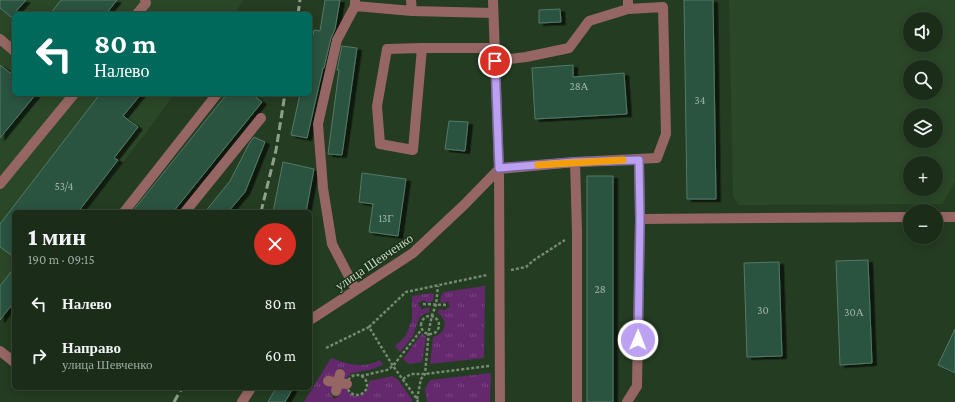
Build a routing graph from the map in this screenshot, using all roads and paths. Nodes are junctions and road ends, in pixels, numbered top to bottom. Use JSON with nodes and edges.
{"nodes":[{"id":1,"x":145,"y":0,"type":"edge"},
{"id":2,"x":493,"y":0,"type":"edge"},
{"id":3,"x":355,"y":3,"type":"edge"},
{"id":4,"x":411,"y":3,"type":"edge"},
{"id":5,"x":628,"y":4,"type":"edge"},
{"id":6,"x":139,"y":12,"type":"edge"},
{"id":7,"x":493,"y":13,"type":"junction"},
{"id":8,"x":0,"y":40,"type":"edge"},
{"id":9,"x":422,"y":48,"type":"junction"},
{"id":10,"x":494,"y":48,"type":"junction"},
{"id":11,"x":12,"y":49,"type":"edge"},
{"id":12,"x":495,"y":61,"type":"junction"},
{"id":13,"x":69,"y":96,"type":"edge"},
{"id":14,"x":214,"y":96,"type":"edge"},
{"id":15,"x":261,"y":118,"type":"dead end"},
{"id":16,"x":639,"y":160,"type":"junction"},
{"id":17,"x":575,"y":162,"type":"junction"},
{"id":18,"x":499,"y":168,"type":"junction"},
{"id":19,"x":0,"y":184,"type":"edge"},
{"id":20,"x":126,"y":210,"type":"edge"},
{"id":21,"x":187,"y":210,"type":"edge"},
{"id":22,"x":903,"y":217,"type":"edge"},
{"id":23,"x":943,"y":217,"type":"edge"},
{"id":24,"x":955,"y":217,"type":"edge"},
{"id":25,"x":640,"y":219,"type":"junction"},
{"id":26,"x":577,"y":232,"type":"junction"},
{"id":27,"x":499,"y":273,"type":"junction"},
{"id":28,"x":438,"y":286,"type":"junction"},
{"id":29,"x":356,"y":290,"type":"junction"},
{"id":30,"x":424,"y":304,"type":"dead end"},
{"id":31,"x":436,"y":305,"type":"junction"},
{"id":32,"x":446,"y":306,"type":"dead end"},
{"id":33,"x":432,"y":315,"type":"junction"},
{"id":34,"x":312,"y":319,"type":"edge"},
{"id":35,"x":369,"y":327,"type":"junction"},
{"id":36,"x":422,"y":329,"type":"junction"},
{"id":37,"x":429,"y":334,"type":"junction"},
{"id":38,"x":326,"y":348,"type":"dead end"},
{"id":39,"x":0,"y":351,"type":"edge"},
{"id":40,"x":12,"y":357,"type":"edge"},
{"id":41,"x":500,"y":365,"type":"junction"},
{"id":42,"x":393,"y":366,"type":"junction"},
{"id":43,"x":425,"y":374,"type":"junction"},
{"id":44,"x":361,"y":376,"type":"dead end"},
{"id":45,"x":403,"y":379,"type":"junction"},
{"id":46,"x":250,"y":390,"type":"edge"},
{"id":47,"x":417,"y":401,"type":"edge"},
{"id":48,"x":242,"y":402,"type":"edge"},
{"id":49,"x":500,"y":402,"type":"edge"},
{"id":50,"x":577,"y":402,"type":"edge"},
{"id":51,"x":627,"y":402,"type":"edge"}],
"edges":[{"from":1,"to":6,"type":"street"},
{"from":2,"to":7,"type":"street"},
{"from":3,"to":4,"type":"street"},
{"from":3,"to":29,"type":"street"},
{"from":4,"to":7,"type":"street"},
{"from":5,"to":12,"type":"street"},
{"from":5,"to":16,"type":"street"},
{"from":7,"to":10,"type":"street"},
{"from":8,"to":11,"type":"street"},
{"from":9,"to":9,"type":"street"},
{"from":9,"to":10,"type":"street"},
{"from":10,"to":12,"type":"street"},
{"from":12,"to":18,"type":"street"},
{"from":13,"to":19,"type":"street"},
{"from":14,"to":20,"type":"street"},
{"from":15,"to":21,"type":"street"},
{"from":16,"to":17,"type":"street"},
{"from":16,"to":25,"type":"street"},
{"from":17,"to":18,"type":"street"},
{"from":17,"to":26,"type":"street"},
{"from":18,"to":27,"type":"street"},
{"from":18,"to":29,"type":"street","name":"улица Шевченко"},
{"from":22,"to":25,"type":"street"},
{"from":23,"to":24,"type":"street"},
{"from":25,"to":51,"type":"street"},
{"from":26,"to":27,"type":"path"},
{"from":26,"to":50,"type":"street"},
{"from":27,"to":28,"type":"path"},
{"from":27,"to":41,"type":"street"},
{"from":28,"to":31,"type":"path"},
{"from":28,"to":35,"type":"path"},
{"from":29,"to":34,"type":"street","name":"улица Шевченко"},
{"from":30,"to":31,"type":"path"},
{"from":31,"to":32,"type":"path"},
{"from":31,"to":33,"type":"path"},
{"from":33,"to":36,"type":"path"},
{"from":33,"to":37,"type":"path"},
{"from":33,"to":37,"type":"path"},
{"from":35,"to":38,"type":"path"},
{"from":35,"to":42,"type":"path"},
{"from":36,"to":37,"type":"path"},
{"from":36,"to":42,"type":"path"},
{"from":37,"to":43,"type":"path"},
{"from":39,"to":40,"type":"street"},
{"from":41,"to":43,"type":"path"},
{"from":41,"to":49,"type":"street"},
{"from":42,"to":44,"type":"path"},
{"from":42,"to":45,"type":"path"},
{"from":43,"to":45,"type":"path"},
{"from":43,"to":47,"type":"path"},
{"from":45,"to":47,"type":"path"},
{"from":46,"to":48,"type":"street"}]}
